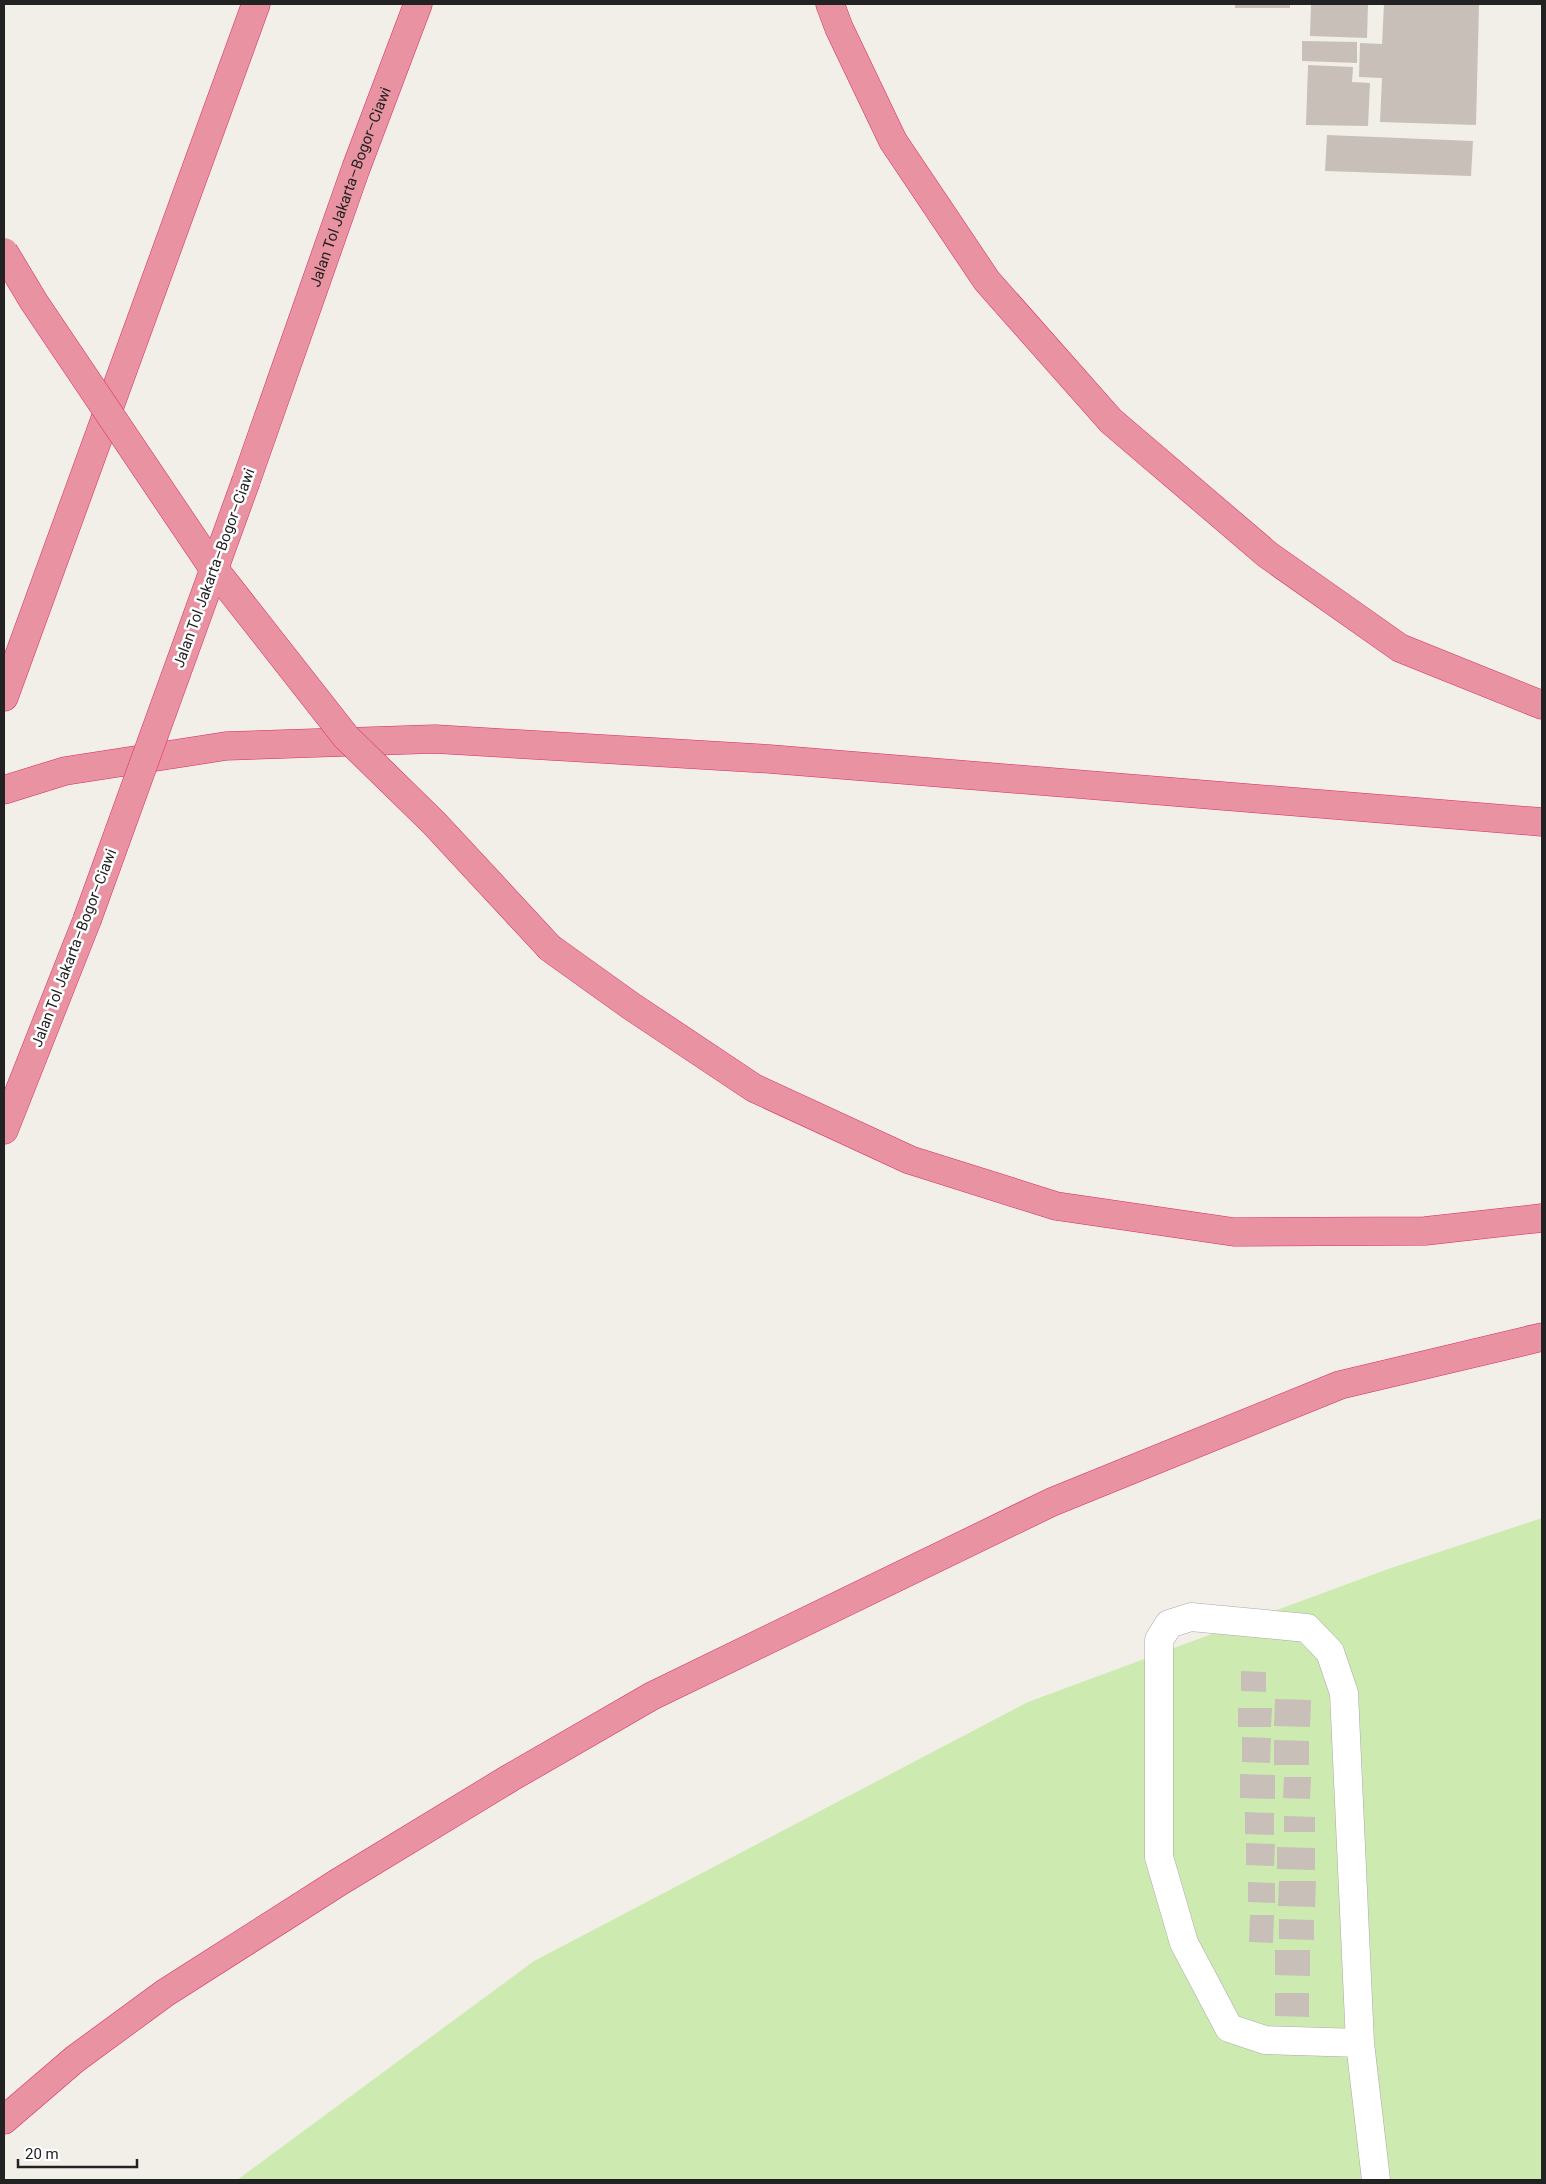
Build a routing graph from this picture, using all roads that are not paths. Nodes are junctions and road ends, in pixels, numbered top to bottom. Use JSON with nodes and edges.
{"nodes":[{"id":1,"x":256,"y":4,"type":"edge"},
{"id":2,"x":418,"y":4,"type":"edge"},
{"id":3,"x":830,"y":4,"type":"edge"},
{"id":4,"x":4,"y":252,"type":"edge"},
{"id":5,"x":4,"y":698,"type":"edge"},
{"id":6,"x":1542,"y":705,"type":"edge"},
{"id":7,"x":4,"y":790,"type":"edge"},
{"id":8,"x":1542,"y":822,"type":"edge"},
{"id":9,"x":4,"y":1130,"type":"edge"},
{"id":10,"x":1542,"y":1218,"type":"edge"},
{"id":11,"x":1542,"y":1337,"type":"edge"},
{"id":12,"x":1360,"y":2043,"type":"junction"},
{"id":13,"x":4,"y":2120,"type":"edge"},
{"id":14,"x":1376,"y":2180,"type":"edge"}],
"edges":[{"from":1,"to":5,"type":"highway"},
{"from":2,"to":9,"type":"highway","name":"Jalan Tol Jakarta–Bogor–Ciawi","bridge":true},
{"from":3,"to":6,"type":"highway"},
{"from":4,"to":10,"type":"highway","bridge":true},
{"from":7,"to":8,"type":"highway"},
{"from":11,"to":13,"type":"highway"},
{"from":12,"to":12,"type":"street"},
{"from":12,"to":14,"type":"street"}]}
